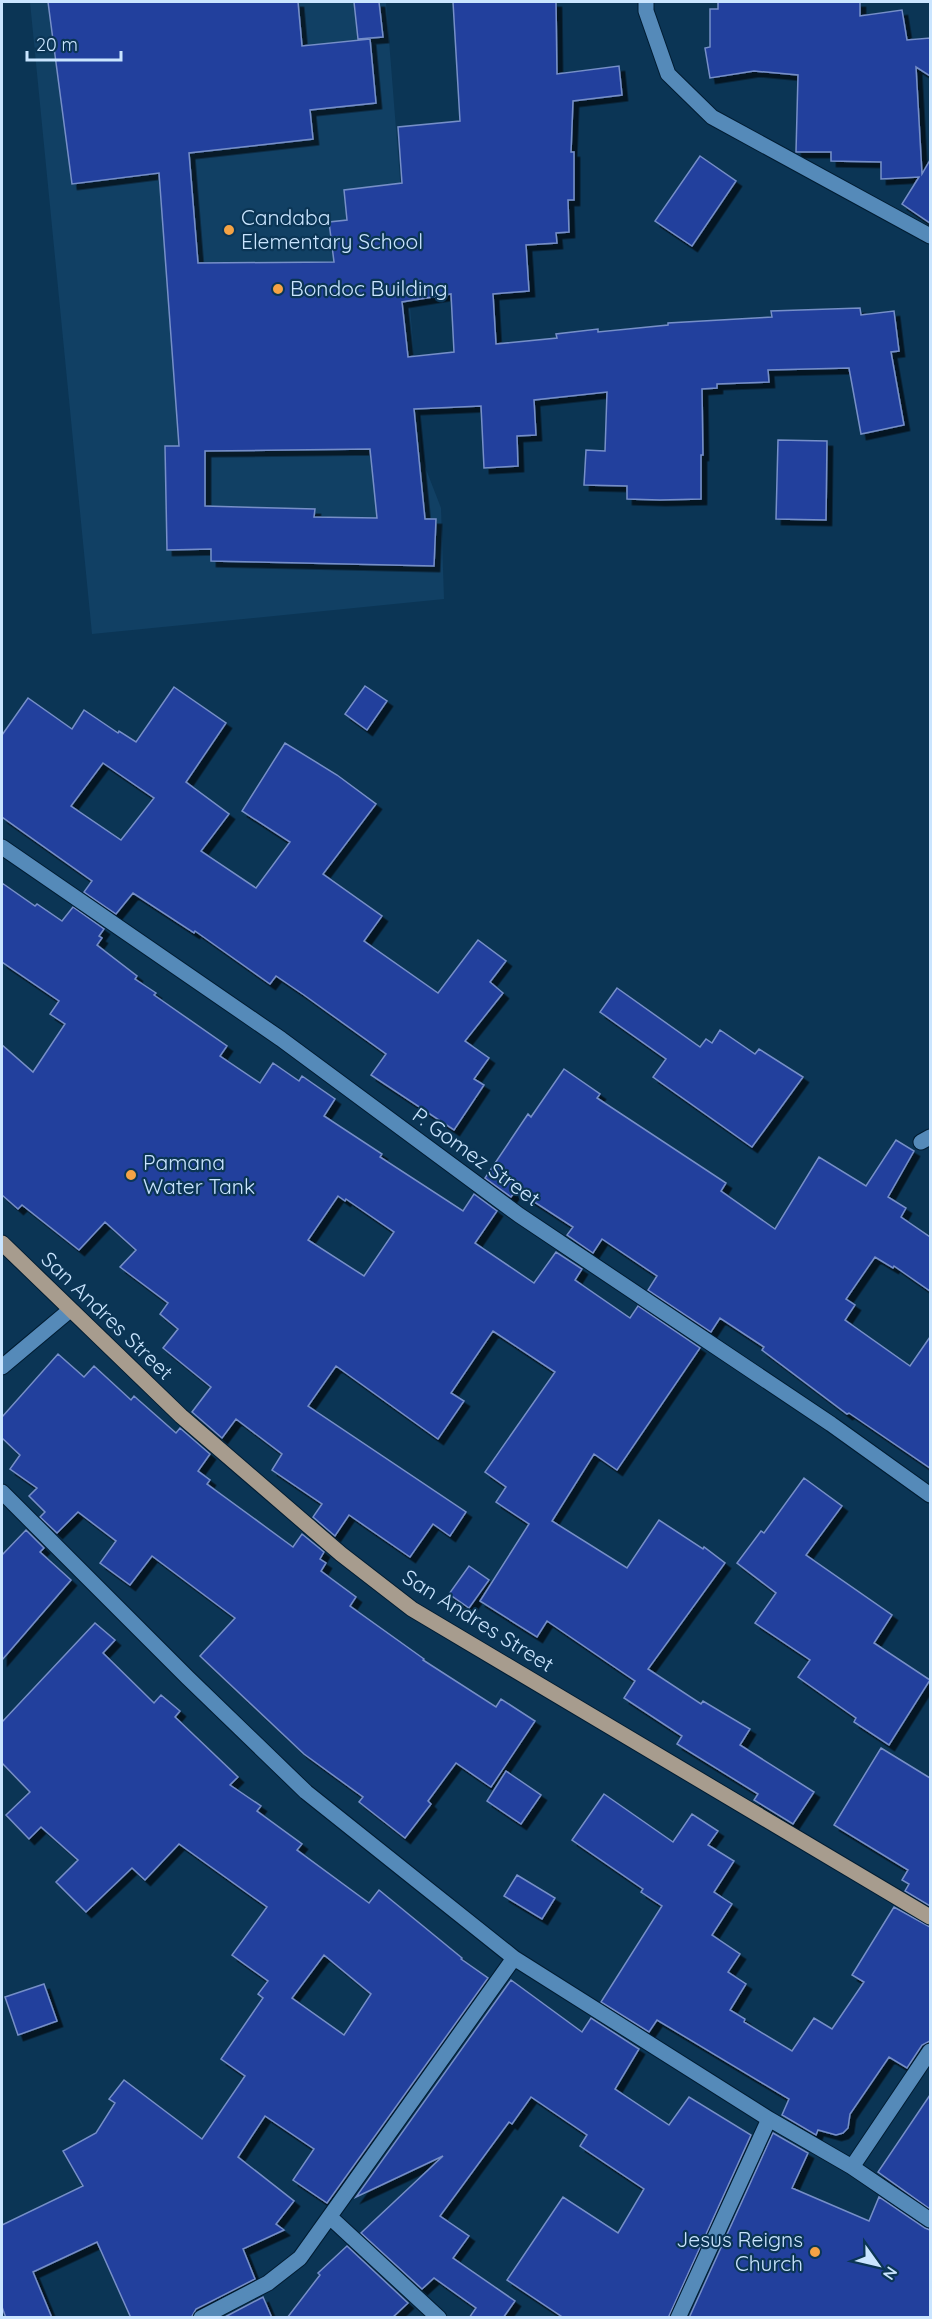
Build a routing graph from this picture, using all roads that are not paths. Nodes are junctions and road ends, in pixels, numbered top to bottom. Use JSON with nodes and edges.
{"nodes":[{"id":1,"x":646,"y":2,"type":"edge"},
{"id":2,"x":930,"y":236,"type":"edge"},
{"id":3,"x":2,"y":847,"type":"edge"},
{"id":4,"x":2,"y":1243,"type":"edge"},
{"id":5,"x":70,"y":1310,"type":"junction"},
{"id":6,"x":2,"y":1367,"type":"edge"},
{"id":7,"x":930,"y":1495,"type":"edge"},
{"id":8,"x":5,"y":1502,"type":"edge"},
{"id":9,"x":930,"y":1917,"type":"edge"},
{"id":10,"x":514,"y":1958,"type":"junction"},
{"id":11,"x":930,"y":2051,"type":"edge"},
{"id":12,"x":769,"y":2119,"type":"junction"},
{"id":13,"x":852,"y":2167,"type":"junction"},
{"id":14,"x":330,"y":2217,"type":"junction"},
{"id":15,"x":930,"y":2220,"type":"edge"},
{"id":16,"x":201,"y":2318,"type":"edge"},
{"id":17,"x":439,"y":2318,"type":"edge"},
{"id":18,"x":678,"y":2318,"type":"edge"}],
"edges":[{"from":1,"to":2,"type":"street"},
{"from":3,"to":7,"type":"street","name":"P. Gomez Street"},
{"from":4,"to":5,"type":"main road","name":"San Andres Street"},
{"from":5,"to":6,"type":"street"},
{"from":5,"to":9,"type":"main road","name":"San Andres Street"},
{"from":8,"to":10,"type":"street"},
{"from":10,"to":12,"type":"street"},
{"from":10,"to":14,"type":"street"},
{"from":11,"to":13,"type":"street"},
{"from":12,"to":13,"type":"street"},
{"from":12,"to":18,"type":"street"},
{"from":13,"to":15,"type":"street"},
{"from":14,"to":16,"type":"street"},
{"from":14,"to":17,"type":"street"}]}
